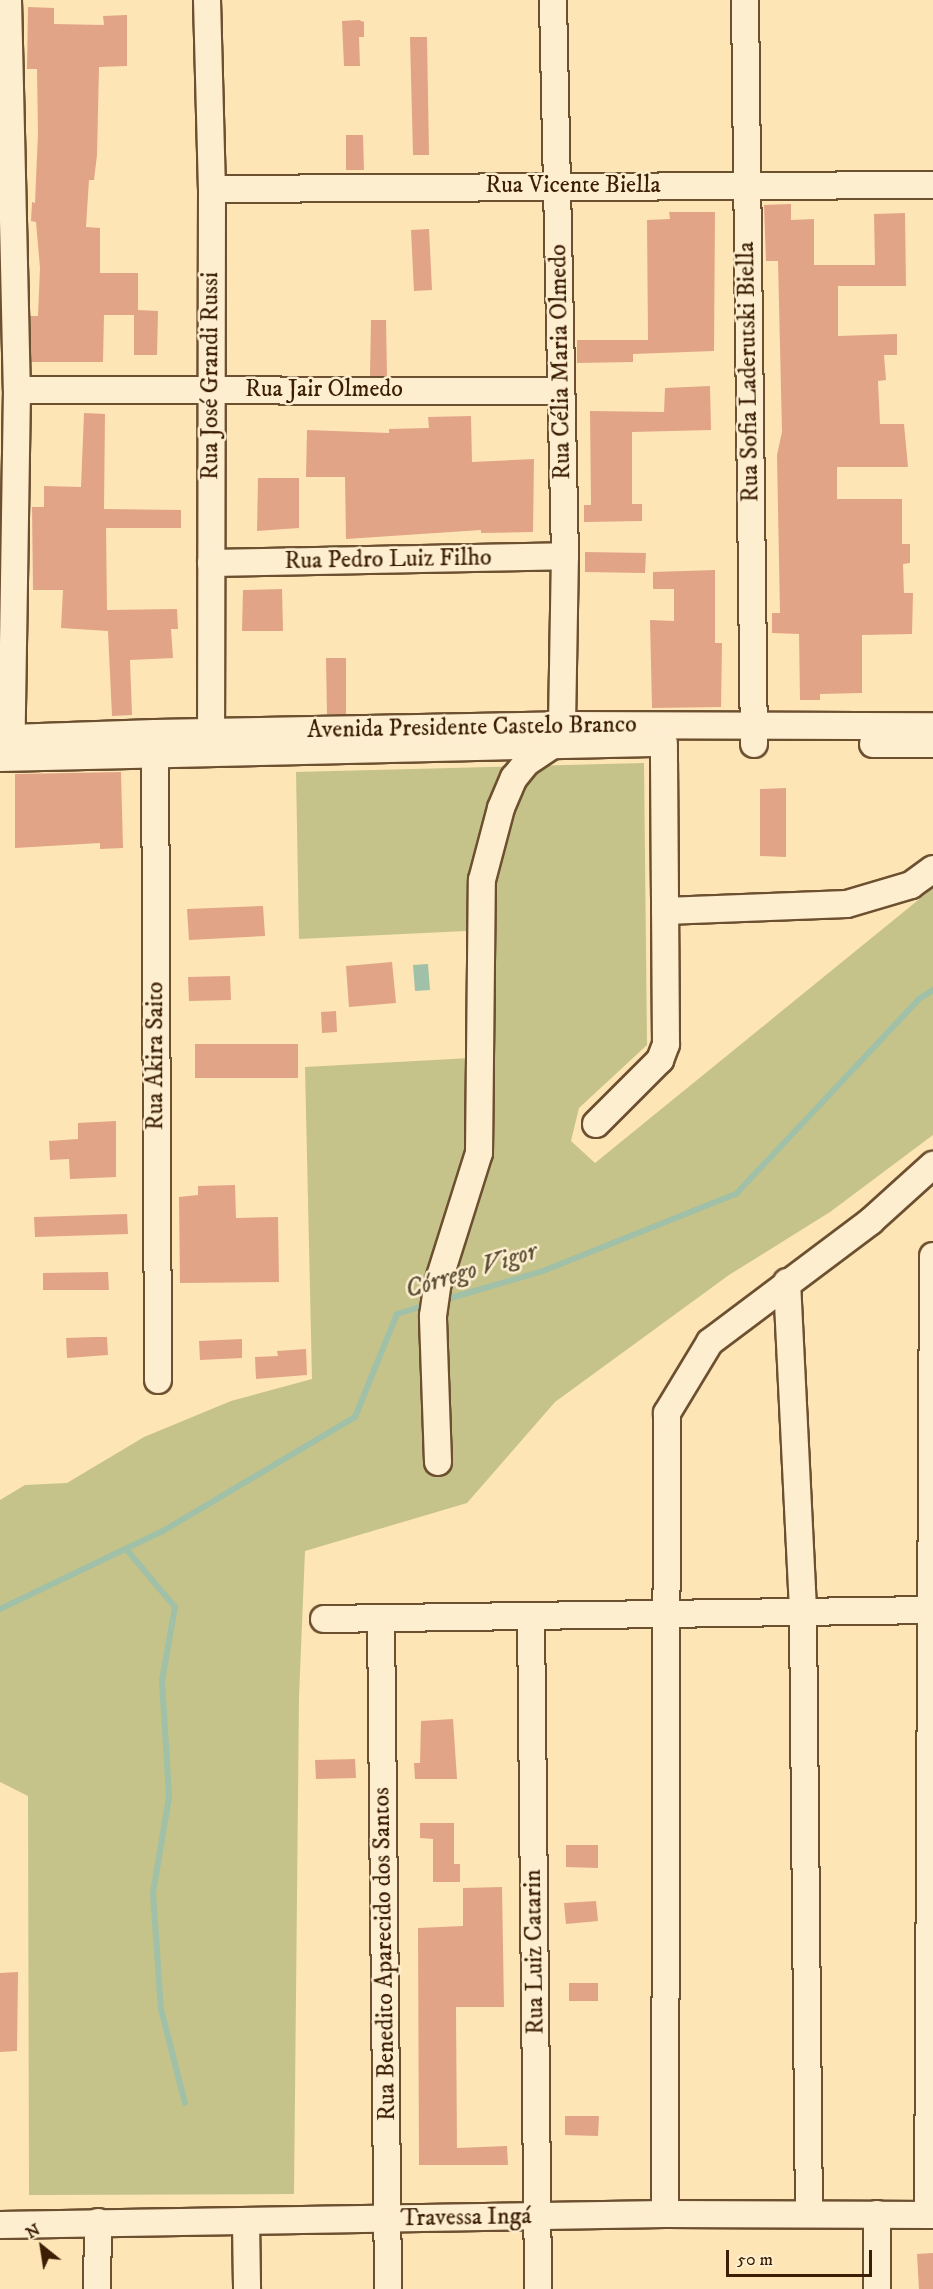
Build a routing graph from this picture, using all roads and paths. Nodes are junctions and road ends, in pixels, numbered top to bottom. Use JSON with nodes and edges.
{"nodes":[{"id":1,"x":8,"y":0,"type":"edge"},
{"id":2,"x":207,"y":0,"type":"edge"},
{"id":3,"x":553,"y":0,"type":"edge"},
{"id":4,"x":745,"y":0,"type":"edge"},
{"id":5,"x":5,"y":169,"type":"edge"},
{"id":6,"x":558,"y":185,"type":"junction"},
{"id":7,"x":933,"y":185,"type":"edge"},
{"id":8,"x":745,"y":186,"type":"junction"},
{"id":9,"x":212,"y":189,"type":"junction"},
{"id":10,"x":11,"y":369,"type":"edge"},
{"id":11,"x":209,"y":389,"type":"junction"},
{"id":12,"x":560,"y":392,"type":"junction"},
{"id":13,"x":9,"y":536,"type":"edge"},
{"id":14,"x":564,"y":556,"type":"junction"},
{"id":15,"x":211,"y":563,"type":"junction"},
{"id":16,"x":8,"y":637,"type":"edge"},
{"id":17,"x":933,"y":726,"type":"edge"},
{"id":18,"x":559,"y":734,"type":"junction"},
{"id":19,"x":754,"y":736,"type":"junction"},
{"id":20,"x":210,"y":742,"type":"junction"},
{"id":21,"x":155,"y":743,"type":"junction"},
{"id":22,"x":664,"y":743,"type":"junction"},
{"id":23,"x":933,"y":744,"type":"edge"},
{"id":24,"x":5,"y":748,"type":"edge"},
{"id":25,"x":933,"y":869,"type":"edge"},
{"id":26,"x":665,"y":911,"type":"junction"},
{"id":27,"x":596,"y":1124,"type":"dead end"},
{"id":28,"x":933,"y":1165,"type":"edge"},
{"id":29,"x":933,"y":1256,"type":"edge"},
{"id":30,"x":787,"y":1282,"type":"junction"},
{"id":31,"x":158,"y":1380,"type":"dead end"},
{"id":32,"x":438,"y":1462,"type":"dead end"},
{"id":33,"x":932,"y":1610,"type":"edge"},
{"id":34,"x":665,"y":1613,"type":"junction"},
{"id":35,"x":802,"y":1615,"type":"junction"},
{"id":36,"x":531,"y":1616,"type":"junction"},
{"id":37,"x":381,"y":1618,"type":"junction"},
{"id":38,"x":324,"y":1619,"type":"dead end"},
{"id":39,"x":665,"y":2214,"type":"junction"},
{"id":40,"x":809,"y":2214,"type":"junction"},
{"id":41,"x":877,"y":2214,"type":"junction"},
{"id":42,"x":931,"y":2215,"type":"edge"},
{"id":43,"x":538,"y":2216,"type":"junction"},
{"id":44,"x":388,"y":2219,"type":"junction"},
{"id":45,"x":98,"y":2222,"type":"junction"},
{"id":46,"x":246,"y":2222,"type":"junction"},
{"id":47,"x":0,"y":2225,"type":"edge"},
{"id":48,"x":97,"y":2289,"type":"edge"},
{"id":49,"x":247,"y":2289,"type":"edge"},
{"id":50,"x":388,"y":2289,"type":"edge"},
{"id":51,"x":538,"y":2289,"type":"edge"},
{"id":52,"x":878,"y":2289,"type":"edge"}],
"edges":[{"from":1,"to":5,"type":"street"},
{"from":2,"to":9,"type":"street","name":"Rua José Grandi Russi"},
{"from":3,"to":6,"type":"street","name":"Rua Célia Maria Olmedo"},
{"from":4,"to":8,"type":"street","name":"Rua Sofia Laderutski Biella"},
{"from":5,"to":10,"type":"street"},
{"from":6,"to":8,"type":"street","name":"Rua Vicente Biella"},
{"from":6,"to":9,"type":"street","name":"Rua Vicente Biella"},
{"from":6,"to":12,"type":"street","name":"Rua Célia Maria Olmedo"},
{"from":7,"to":8,"type":"street","name":"Rua Vicente Biella"},
{"from":8,"to":19,"type":"street","name":"Rua Sofia Laderutski Biella"},
{"from":9,"to":11,"type":"street","name":"Rua José Grandi Russi"},
{"from":10,"to":11,"type":"street","name":"Rua Jair Olmedo"},
{"from":10,"to":13,"type":"street"},
{"from":11,"to":12,"type":"street","name":"Rua Jair Olmedo"},
{"from":11,"to":15,"type":"street","name":"Rua José Grandi Russi"},
{"from":12,"to":14,"type":"street","name":"Rua Célia Maria Olmedo"},
{"from":13,"to":16,"type":"street"},
{"from":14,"to":15,"type":"street","name":"Rua Pedro Luiz Filho"},
{"from":14,"to":18,"type":"street","name":"Rua Célia Maria Olmedo"},
{"from":15,"to":20,"type":"street","name":"Rua José Grandi Russi"},
{"from":16,"to":24,"type":"street"},
{"from":17,"to":19,"type":"street","name":"Avenida Presidente Castelo Branco"},
{"from":18,"to":19,"type":"street","name":"Avenida Presidente Castelo Branco"},
{"from":18,"to":20,"type":"street","name":"Avenida Presidente Castelo Branco"},
{"from":18,"to":22,"type":"street","name":"Avenida Presidente Castelo Branco"},
{"from":18,"to":32,"type":"street"},
{"from":19,"to":22,"type":"street","name":"Avenida Presidente Castelo Branco"},
{"from":19,"to":23,"type":"street","name":"Avenida Presidente Castelo Branco"},
{"from":20,"to":21,"type":"street","name":"Avenida Presidente Castelo Branco"},
{"from":21,"to":24,"type":"street","name":"Avenida Presidente Castelo Branco"},
{"from":21,"to":31,"type":"street","name":"Rua Akira Saito"},
{"from":22,"to":26,"type":"street"},
{"from":25,"to":26,"type":"street"},
{"from":26,"to":27,"type":"street"},
{"from":28,"to":30,"type":"street"},
{"from":29,"to":33,"type":"street"},
{"from":30,"to":34,"type":"street"},
{"from":30,"to":35,"type":"street"},
{"from":33,"to":35,"type":"street"},
{"from":33,"to":42,"type":"street"},
{"from":34,"to":35,"type":"street"},
{"from":34,"to":36,"type":"street"},
{"from":34,"to":39,"type":"street"},
{"from":35,"to":40,"type":"street"},
{"from":36,"to":37,"type":"street"},
{"from":36,"to":43,"type":"street","name":"Rua Luiz Catarin"},
{"from":37,"to":38,"type":"street"},
{"from":37,"to":44,"type":"street","name":"Rua Benedito Aparecido dos Santos"},
{"from":39,"to":40,"type":"street","name":"Travessa Ingá"},
{"from":39,"to":43,"type":"street","name":"Travessa Ingá"},
{"from":40,"to":41,"type":"street","name":"Travessa Ingá"},
{"from":41,"to":42,"type":"street","name":"Travessa Ingá"},
{"from":41,"to":52,"type":"street"},
{"from":43,"to":44,"type":"street","name":"Travessa Ingá"},
{"from":43,"to":51,"type":"street","name":"Rua Luiz Catarin"},
{"from":44,"to":46,"type":"street","name":"Travessa Ingá"},
{"from":44,"to":50,"type":"street","name":"Rua Benedito Aparecido dos Santos"},
{"from":45,"to":46,"type":"street","name":"Travessa Ingá"},
{"from":45,"to":47,"type":"street","name":"Travessa Ingá"},
{"from":45,"to":48,"type":"street"},
{"from":46,"to":49,"type":"street"}]}
